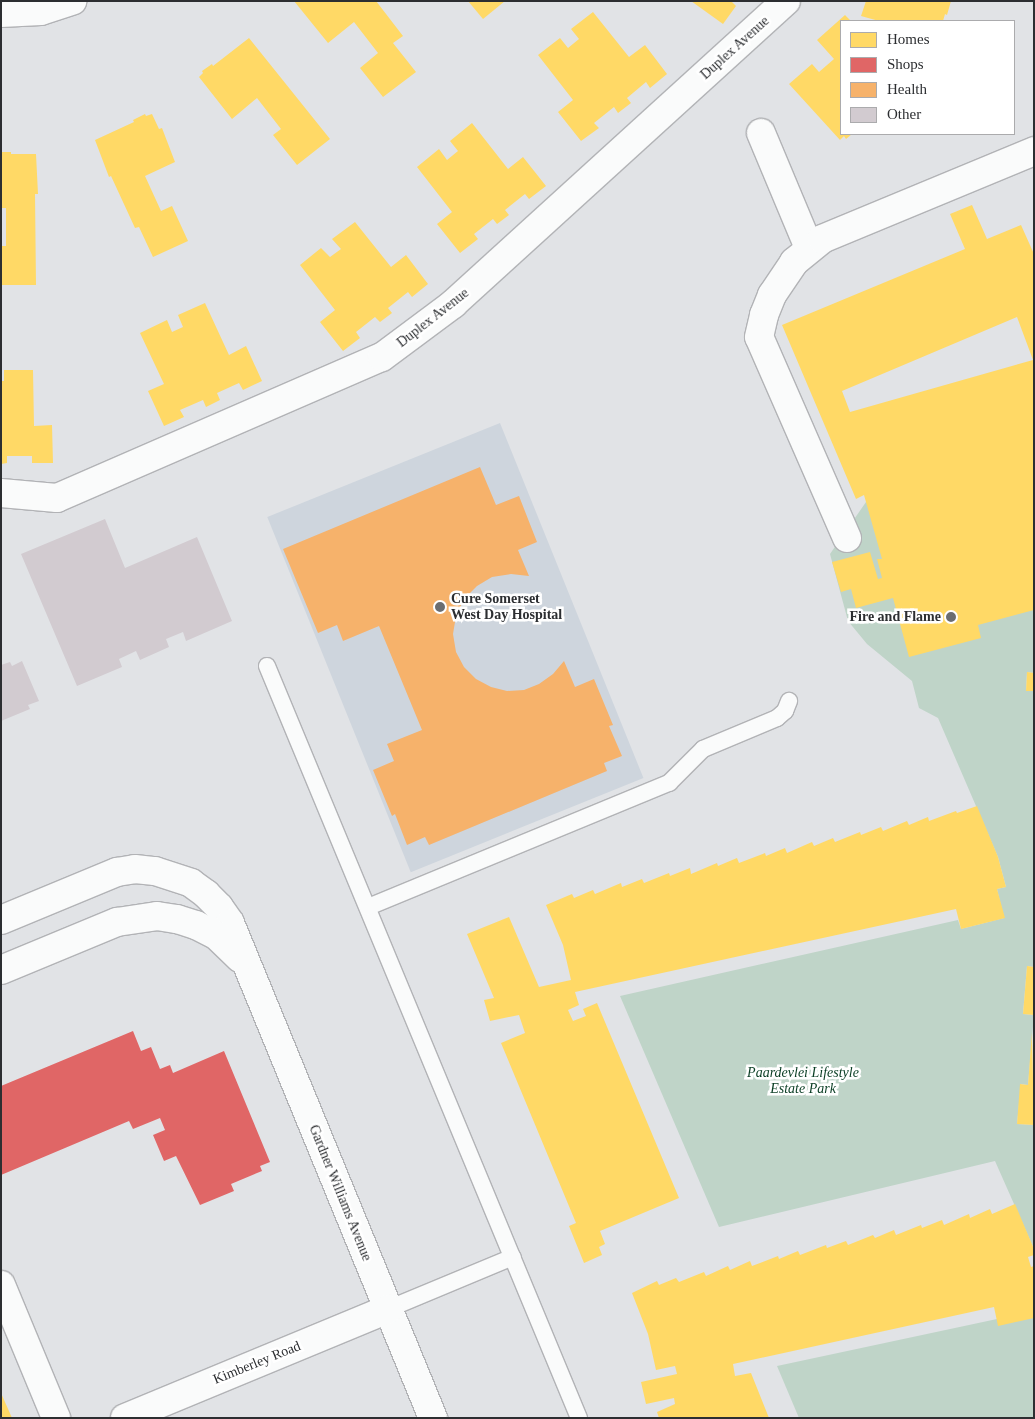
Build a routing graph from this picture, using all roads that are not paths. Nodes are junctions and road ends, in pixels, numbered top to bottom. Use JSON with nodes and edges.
{"nodes":[{"id":1,"x":72,"y":1,"type":"edge"},
{"id":2,"x":786,"y":1,"type":"edge"},
{"id":3,"x":1,"y":13,"type":"edge"},
{"id":4,"x":761,"y":133,"type":"dead end"},
{"id":5,"x":1034,"y":150,"type":"edge"},
{"id":6,"x":808,"y":248,"type":"junction"},
{"id":7,"x":1,"y":493,"type":"edge"},
{"id":8,"x":847,"y":538,"type":"dead end"},
{"id":9,"x":267,"y":666,"type":"dead end"},
{"id":10,"x":789,"y":701,"type":"dead end"},
{"id":11,"x":368,"y":907,"type":"junction"},
{"id":12,"x":1,"y":920,"type":"edge"},
{"id":13,"x":247,"y":967,"type":"junction"},
{"id":14,"x":1,"y":970,"type":"edge"},
{"id":15,"x":513,"y":1257,"type":"junction"},
{"id":16,"x":1,"y":1286,"type":"edge"},
{"id":17,"x":388,"y":1309,"type":"junction"},
{"id":18,"x":56,"y":1418,"type":"edge"},
{"id":19,"x":125,"y":1418,"type":"edge"},
{"id":20,"x":433,"y":1418,"type":"edge"},
{"id":21,"x":579,"y":1418,"type":"edge"}],
"edges":[{"from":1,"to":3,"type":"street"},
{"from":2,"to":7,"type":"street","name":"Duplex Avenue"},
{"from":4,"to":6,"type":"street"},
{"from":5,"to":6,"type":"street"},
{"from":6,"to":8,"type":"street"},
{"from":9,"to":11,"type":"lane"},
{"from":10,"to":11,"type":"lane"},
{"from":11,"to":15,"type":"lane"},
{"from":12,"to":13,"type":"street","name":"Gardner Williams Avenue"},
{"from":13,"to":14,"type":"street","name":"Gardner Williams Avenue"},
{"from":13,"to":17,"type":"street","name":"Gardner Williams Avenue"},
{"from":15,"to":17,"type":"lane"},
{"from":15,"to":21,"type":"lane"},
{"from":16,"to":18,"type":"street"},
{"from":17,"to":19,"type":"street","name":"Kimberley Road"},
{"from":17,"to":20,"type":"street","name":"Gardner Williams Avenue"}]}
